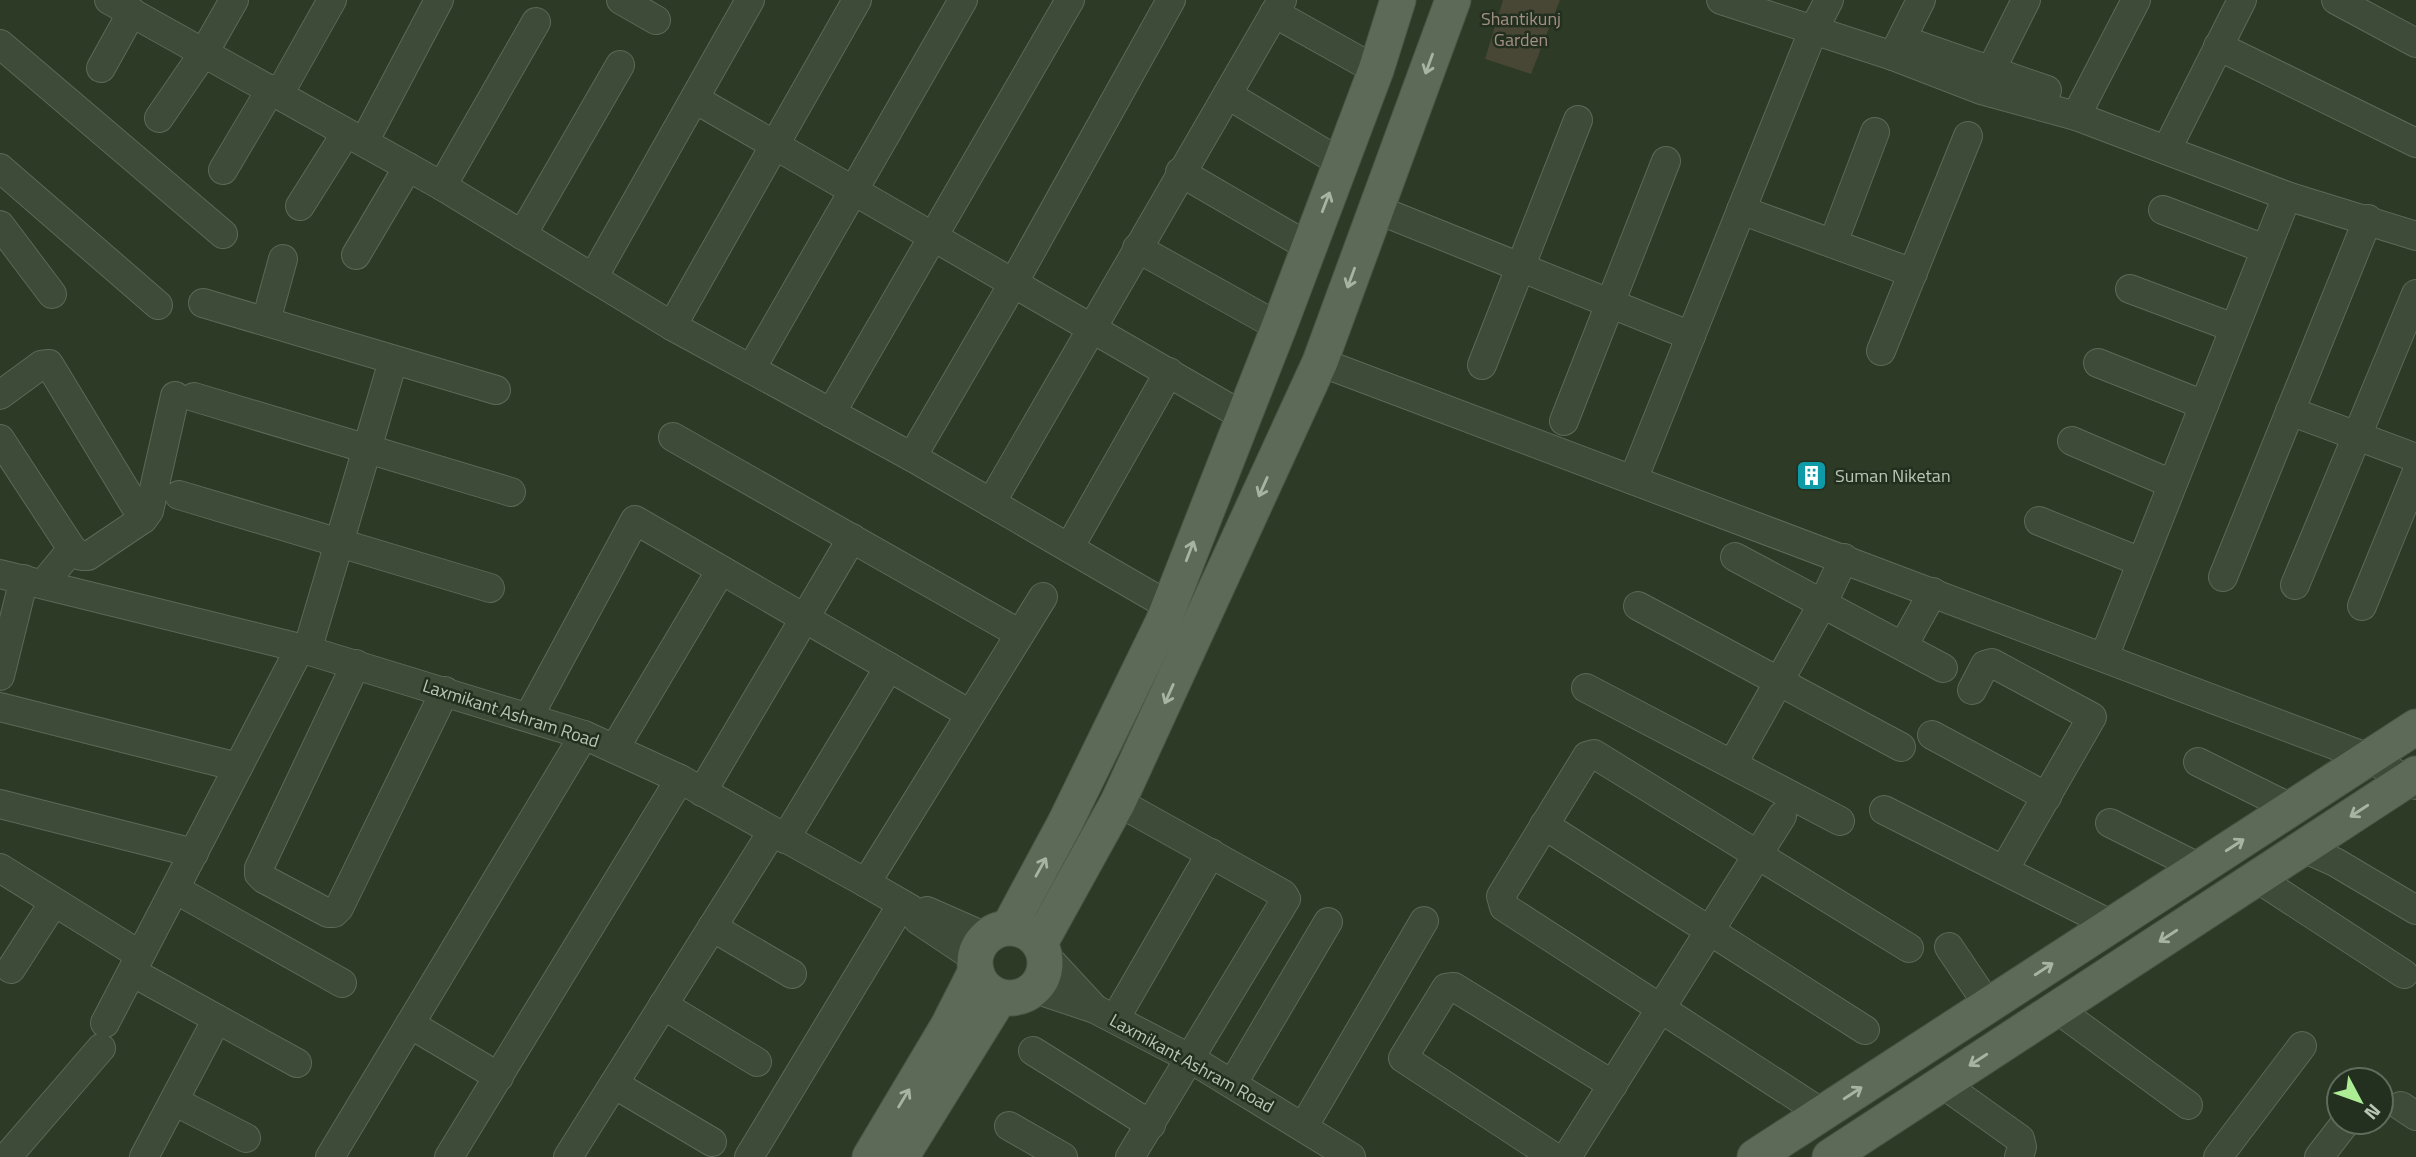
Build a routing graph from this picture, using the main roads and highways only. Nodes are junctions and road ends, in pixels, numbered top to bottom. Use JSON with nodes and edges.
{"nodes":[{"id":1,"x":1398,"y":0,"type":"edge"},
{"id":2,"x":1453,"y":0,"type":"edge"},
{"id":3,"x":2416,"y":727,"type":"edge"},
{"id":4,"x":2413,"y":780,"type":"edge"},
{"id":5,"x":987,"y":948,"type":"junction"},
{"id":6,"x":1043,"y":949,"type":"junction"},
{"id":7,"x":1000,"y":997,"type":"junction"},
{"id":8,"x":870,"y":1157,"type":"edge"},
{"id":9,"x":901,"y":1157,"type":"edge"},
{"id":10,"x":1755,"y":1157,"type":"edge"},
{"id":11,"x":1830,"y":1157,"type":"edge"}],
"edges":[{"from":5,"to":1,"type":"main road","one_way":true},
{"from":2,"to":6,"type":"main road","one_way":true},
{"from":10,"to":3,"type":"main road","one_way":true},
{"from":4,"to":11,"type":"main road","one_way":true},
{"from":5,"to":6,"type":"main road"},
{"from":5,"to":7,"type":"main road"},
{"from":8,"to":5,"type":"main road","one_way":true},
{"from":6,"to":7,"type":"main road"},
{"from":7,"to":9,"type":"main road"}]}
